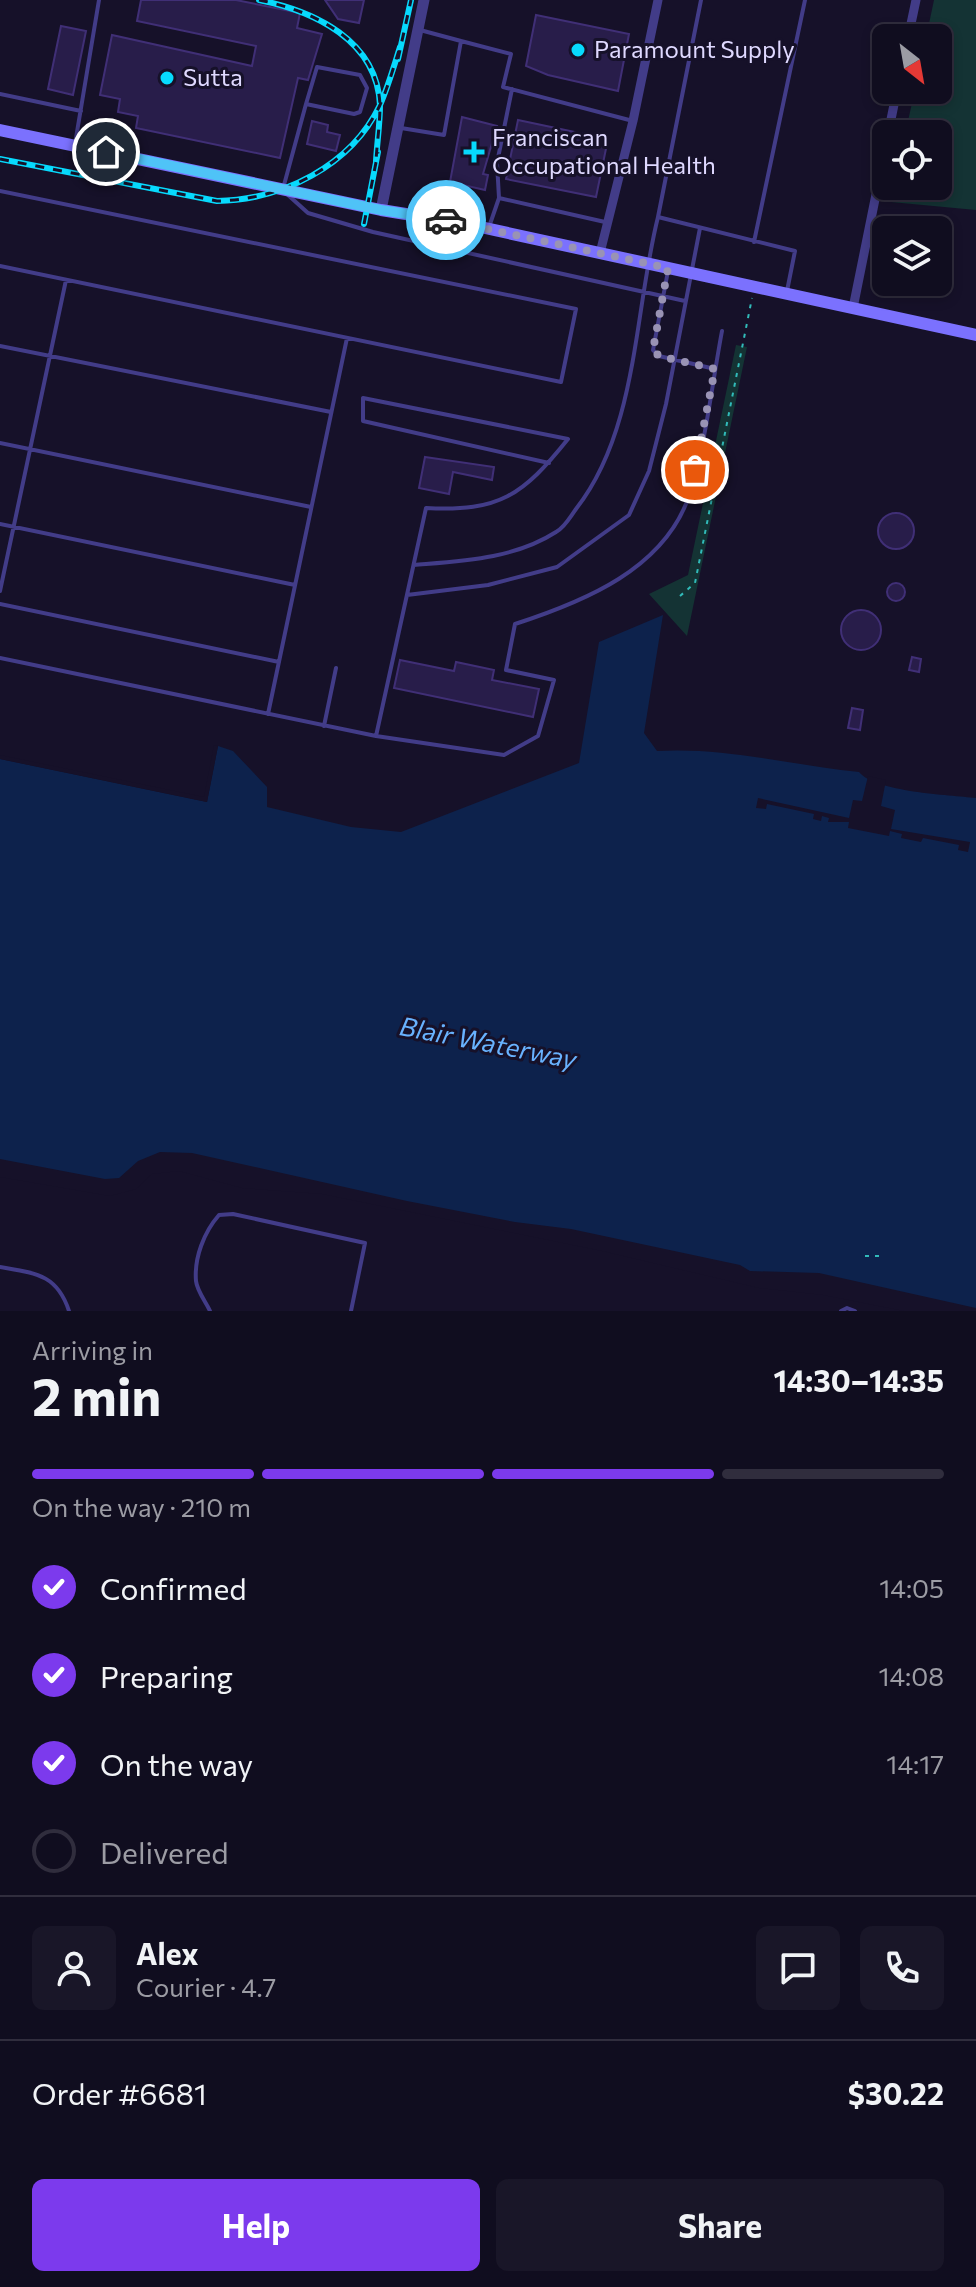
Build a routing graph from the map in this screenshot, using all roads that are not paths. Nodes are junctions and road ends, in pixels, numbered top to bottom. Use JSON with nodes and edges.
{"nodes":[{"id":1,"x":99,"y":0,"type":"edge"},
{"id":2,"x":424,"y":0,"type":"edge"},
{"id":3,"x":658,"y":0,"type":"edge"},
{"id":4,"x":701,"y":0,"type":"edge"},
{"id":5,"x":805,"y":0,"type":"edge"},
{"id":6,"x":916,"y":0,"type":"edge"},
{"id":7,"x":911,"y":24,"type":"edge"},
{"id":8,"x":418,"y":30,"type":"junction"},
{"id":9,"x":461,"y":41,"type":"junction"},
{"id":10,"x":512,"y":89,"type":"junction"},
{"id":11,"x":0,"y":94,"type":"edge"},
{"id":12,"x":306,"y":104,"type":"junction"},
{"id":13,"x":81,"y":111,"type":"junction"},
{"id":14,"x":633,"y":121,"type":"junction"},
{"id":15,"x":398,"y":128,"type":"junction"},
{"id":16,"x":0,"y":130,"type":"edge"},
{"id":17,"x":75,"y":146,"type":"junction"},
{"id":18,"x":282,"y":189,"type":"junction"},
{"id":19,"x":0,"y":191,"type":"edge"},
{"id":20,"x":499,"y":198,"type":"junction"},
{"id":21,"x":875,"y":200,"type":"edge"},
{"id":22,"x":381,"y":210,"type":"junction"},
{"id":23,"x":658,"y":217,"type":"junction"},
{"id":24,"x":608,"y":222,"type":"junction"},
{"id":25,"x":700,"y":228,"type":"junction"},
{"id":26,"x":489,"y":229,"type":"junction"},
{"id":27,"x":754,"y":242,"type":"junction"},
{"id":28,"x":600,"y":253,"type":"junction"},
{"id":29,"x":650,"y":264,"type":"junction"},
{"id":30,"x":0,"y":266,"type":"edge"},
{"id":31,"x":668,"y":268,"type":"junction"},
{"id":32,"x":690,"y":272,"type":"junction"},
{"id":33,"x":66,"y":280,"type":"junction"},
{"id":34,"x":643,"y":292,"type":"junction"},
{"id":35,"x":787,"y":293,"type":"junction"},
{"id":36,"x":662,"y":296,"type":"junction"},
{"id":37,"x":685,"y":301,"type":"junction"},
{"id":38,"x":853,"y":308,"type":"junction"},
{"id":39,"x":722,"y":331,"type":"dead end"},
{"id":40,"x":976,"y":335,"type":"edge"},
{"id":41,"x":347,"y":338,"type":"junction"},
{"id":42,"x":0,"y":346,"type":"edge"},
{"id":43,"x":49,"y":356,"type":"junction"},
{"id":44,"x":674,"y":358,"type":"junction"},
{"id":45,"x":715,"y":369,"type":"junction"},
{"id":46,"x":331,"y":412,"type":"junction"},
{"id":47,"x":0,"y":443,"type":"edge"},
{"id":48,"x":30,"y":449,"type":"junction"},
{"id":49,"x":549,"y":463,"type":"junction"},
{"id":50,"x":311,"y":507,"type":"junction"},
{"id":51,"x":0,"y":524,"type":"edge"},
{"id":52,"x":13,"y":527,"type":"junction"},
{"id":53,"x":413,"y":565,"type":"junction"},
{"id":54,"x":295,"y":585,"type":"junction"},
{"id":55,"x":0,"y":591,"type":"edge"},
{"id":56,"x":407,"y":595,"type":"junction"},
{"id":57,"x":0,"y":604,"type":"edge"},
{"id":58,"x":0,"y":658,"type":"edge"},
{"id":59,"x":279,"y":662,"type":"junction"},
{"id":60,"x":336,"y":668,"type":"dead end"},
{"id":61,"x":268,"y":714,"type":"junction"},
{"id":62,"x":324,"y":726,"type":"junction"},
{"id":63,"x":376,"y":736,"type":"junction"},
{"id":64,"x":0,"y":1267,"type":"edge"},
{"id":65,"x":69,"y":1311,"type":"edge"},
{"id":66,"x":210,"y":1311,"type":"edge"},
{"id":67,"x":351,"y":1311,"type":"edge"},
{"id":68,"x":841,"y":1311,"type":"edge"},
{"id":69,"x":855,"y":1311,"type":"edge"}],
"edges":[{"from":1,"to":13,"type":"lane"},
{"from":2,"to":8,"type":"street"},
{"from":3,"to":14,"type":"street"},
{"from":4,"to":23,"type":"lane"},
{"from":5,"to":27,"type":"lane"},
{"from":6,"to":7,"type":"street"},
{"from":8,"to":9,"type":"lane"},
{"from":8,"to":15,"type":"street"},
{"from":9,"to":10,"type":"lane"},
{"from":9,"to":15,"type":"lane"},
{"from":10,"to":14,"type":"lane"},
{"from":10,"to":20,"type":"lane"},
{"from":11,"to":13,"type":"lane"},
{"from":12,"to":12,"type":"lane"},
{"from":12,"to":18,"type":"lane"},
{"from":13,"to":17,"type":"lane"},
{"from":14,"to":24,"type":"street"},
{"from":15,"to":22,"type":"street"},
{"from":16,"to":17,"type":"main road"},
{"from":17,"to":18,"type":"main road"},
{"from":18,"to":22,"type":"main road"},
{"from":18,"to":34,"type":"lane"},
{"from":19,"to":41,"type":"lane"},
{"from":20,"to":24,"type":"lane"},
{"from":20,"to":26,"type":"lane"},
{"from":21,"to":38,"type":"street"},
{"from":22,"to":26,"type":"main road"},
{"from":23,"to":25,"type":"lane"},
{"from":23,"to":29,"type":"lane"},
{"from":24,"to":28,"type":"street"},
{"from":25,"to":27,"type":"lane"},
{"from":25,"to":32,"type":"lane"},
{"from":26,"to":28,"type":"main road"},
{"from":27,"to":35,"type":"lane"},
{"from":28,"to":29,"type":"main road"},
{"from":29,"to":31,"type":"main road"},
{"from":29,"to":34,"type":"lane"},
{"from":30,"to":33,"type":"lane"},
{"from":31,"to":32,"type":"main road"},
{"from":31,"to":36,"type":"lane"},
{"from":32,"to":35,"type":"main road"},
{"from":32,"to":37,"type":"lane"},
{"from":33,"to":41,"type":"lane"},
{"from":33,"to":43,"type":"lane"},
{"from":34,"to":36,"type":"lane"},
{"from":34,"to":53,"type":"lane"},
{"from":35,"to":38,"type":"main road"},
{"from":36,"to":37,"type":"lane"},
{"from":36,"to":44,"type":"lane"},
{"from":37,"to":44,"type":"lane"},
{"from":38,"to":40,"type":"main road"},
{"from":39,"to":45,"type":"lane"},
{"from":41,"to":46,"type":"lane"},
{"from":42,"to":43,"type":"lane"},
{"from":43,"to":46,"type":"lane"},
{"from":43,"to":48,"type":"lane"},
{"from":44,"to":45,"type":"lane"},
{"from":44,"to":56,"type":"lane"},
{"from":45,"to":63,"type":"lane"},
{"from":46,"to":50,"type":"lane"},
{"from":47,"to":48,"type":"lane"},
{"from":48,"to":50,"type":"lane"},
{"from":48,"to":52,"type":"lane"},
{"from":49,"to":49,"type":"lane"},
{"from":49,"to":53,"type":"lane"},
{"from":50,"to":54,"type":"lane"},
{"from":51,"to":52,"type":"lane"},
{"from":52,"to":54,"type":"lane"},
{"from":52,"to":55,"type":"lane"},
{"from":53,"to":56,"type":"lane"},
{"from":54,"to":59,"type":"lane"},
{"from":56,"to":63,"type":"lane"},
{"from":57,"to":59,"type":"lane"},
{"from":58,"to":61,"type":"lane"},
{"from":59,"to":61,"type":"lane"},
{"from":60,"to":62,"type":"lane"},
{"from":61,"to":62,"type":"lane"},
{"from":62,"to":63,"type":"lane"},
{"from":64,"to":65,"type":"lane"},
{"from":66,"to":67,"type":"lane"},
{"from":68,"to":69,"type":"lane"}]}
